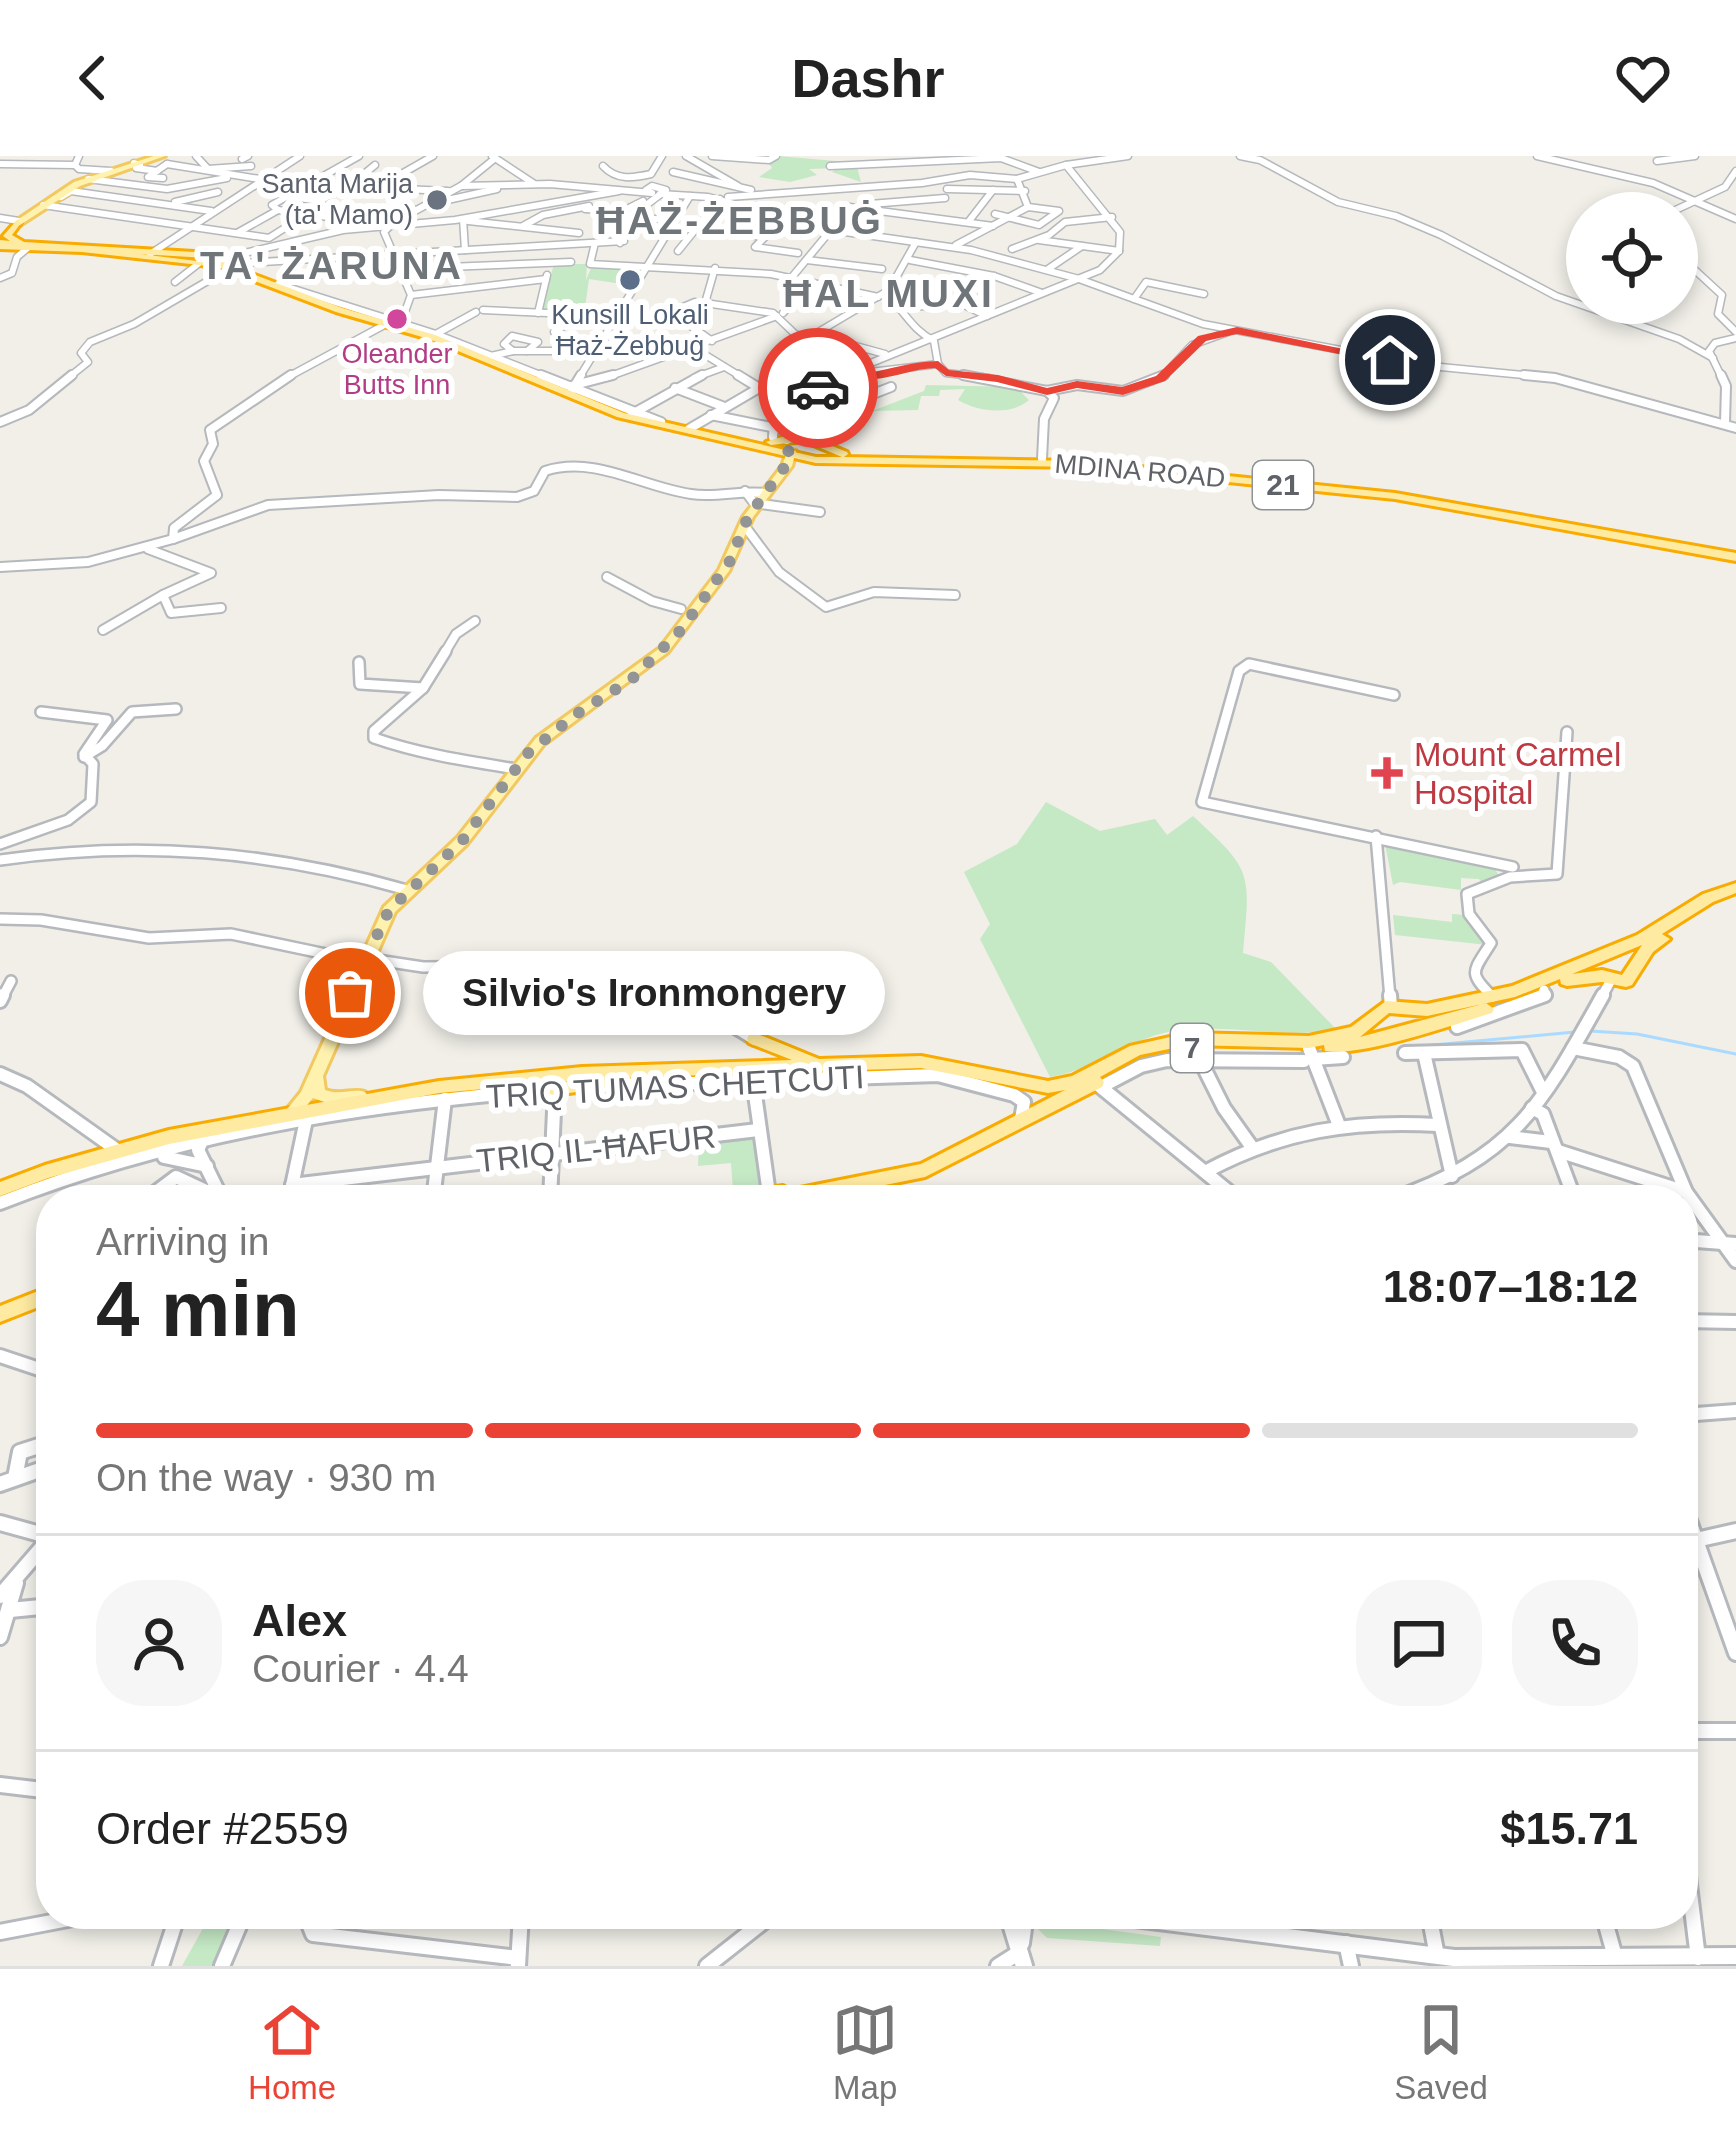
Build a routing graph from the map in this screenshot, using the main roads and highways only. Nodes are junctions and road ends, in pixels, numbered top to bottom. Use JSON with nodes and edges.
{"nodes":[{"id":1,"x":165,"y":158,"type":"edge"},
{"id":2,"x":18,"y":222,"type":"junction"},
{"id":3,"x":0,"y":238,"type":"edge"},
{"id":4,"x":34,"y":245,"type":"junction"},
{"id":5,"x":210,"y":262,"type":"junction"},
{"id":6,"x":658,"y":425,"type":"junction"},
{"id":7,"x":783,"y":437,"type":"junction"},
{"id":8,"x":824,"y":456,"type":"junction"},
{"id":9,"x":787,"y":466,"type":"junction"},
{"id":10,"x":1736,"y":555,"type":"edge"},
{"id":11,"x":1736,"y":888,"type":"edge"},
{"id":12,"x":1736,"y":899,"type":"edge"},
{"id":13,"x":1612,"y":953,"type":"junction"},
{"id":14,"x":1636,"y":970,"type":"junction"},
{"id":15,"x":1602,"y":972,"type":"junction"},
{"id":16,"x":1390,"y":1009,"type":"junction"},
{"id":17,"x":1405,"y":1031,"type":"junction"},
{"id":18,"x":879,"y":1062,"type":"junction"},
{"id":19,"x":791,"y":1067,"type":"junction"},
{"id":20,"x":748,"y":1073,"type":"junction"},
{"id":21,"x":316,"y":1074,"type":"junction"},
{"id":22,"x":1018,"y":1084,"type":"junction"},
{"id":23,"x":555,"y":1089,"type":"road end"},
{"id":24,"x":442,"y":1093,"type":"junction"},
{"id":25,"x":299,"y":1117,"type":"junction"},
{"id":26,"x":1002,"y":1131,"type":"junction"},
{"id":27,"x":842,"y":1185,"type":"edge"},
{"id":28,"x":0,"y":1190,"type":"edge"},
{"id":29,"x":36,"y":1300,"type":"edge"},
{"id":30,"x":0,"y":1314,"type":"edge"}],
"edges":[{"from":1,"to":2,"type":"main road"},
{"from":2,"to":3,"type":"highway"},
{"from":2,"to":4,"type":"highway"},
{"from":3,"to":4,"type":"highway","name":"MDINA ROAD"},
{"from":4,"to":5,"type":"highway","name":"MDINA ROAD"},
{"from":4,"to":5,"type":"highway","name":"MDINA ROAD"},
{"from":5,"to":6,"type":"highway","name":"MDINA ROAD","number":"21"},
{"from":6,"to":7,"type":"highway","name":"MDINA ROAD","number":"21"},
{"from":6,"to":7,"type":"highway","name":"MDINA ROAD","number":"21"},
{"from":7,"to":8,"type":"highway","name":"MDINA ROAD","number":"21"},
{"from":7,"to":8,"type":"highway","name":"MDINA ROAD","number":"21"},
{"from":7,"to":9,"type":"main road"},
{"from":8,"to":9,"type":"main road"},
{"from":8,"to":10,"type":"highway","name":"MDINA ROAD","number":"21"},
{"from":8,"to":10,"type":"highway","name":"MDINA ROAD","number":"21"},
{"from":9,"to":21,"type":"main road"},
{"from":11,"to":13,"type":"highway","number":"7"},
{"from":12,"to":14,"type":"highway","number":"7"},
{"from":13,"to":14,"type":"highway"},
{"from":13,"to":15,"type":"highway","number":"7"},
{"from":14,"to":15,"type":"highway","number":"7"},
{"from":15,"to":16,"type":"highway","number":"7"},
{"from":15,"to":17,"type":"highway","number":"7"},
{"from":16,"to":17,"type":"highway"},
{"from":16,"to":22,"type":"highway","number":"7"},
{"from":17,"to":26,"type":"highway","number":"7"},
{"from":18,"to":19,"type":"highway","number":"7"},
{"from":18,"to":20,"type":"highway"},
{"from":18,"to":22,"type":"highway","number":"7"},
{"from":19,"to":20,"type":"highway","number":"7"},
{"from":19,"to":23,"type":"highway"},
{"from":20,"to":24,"type":"highway","number":"7"},
{"from":21,"to":24,"type":"main road"},
{"from":21,"to":25,"type":"main road"},
{"from":22,"to":26,"type":"highway"},
{"from":24,"to":25,"type":"highway","number":"7"},
{"from":25,"to":28,"type":"highway","number":"7"},
{"from":26,"to":27,"type":"highway","number":"7"},
{"from":29,"to":30,"type":"highway"}]}
